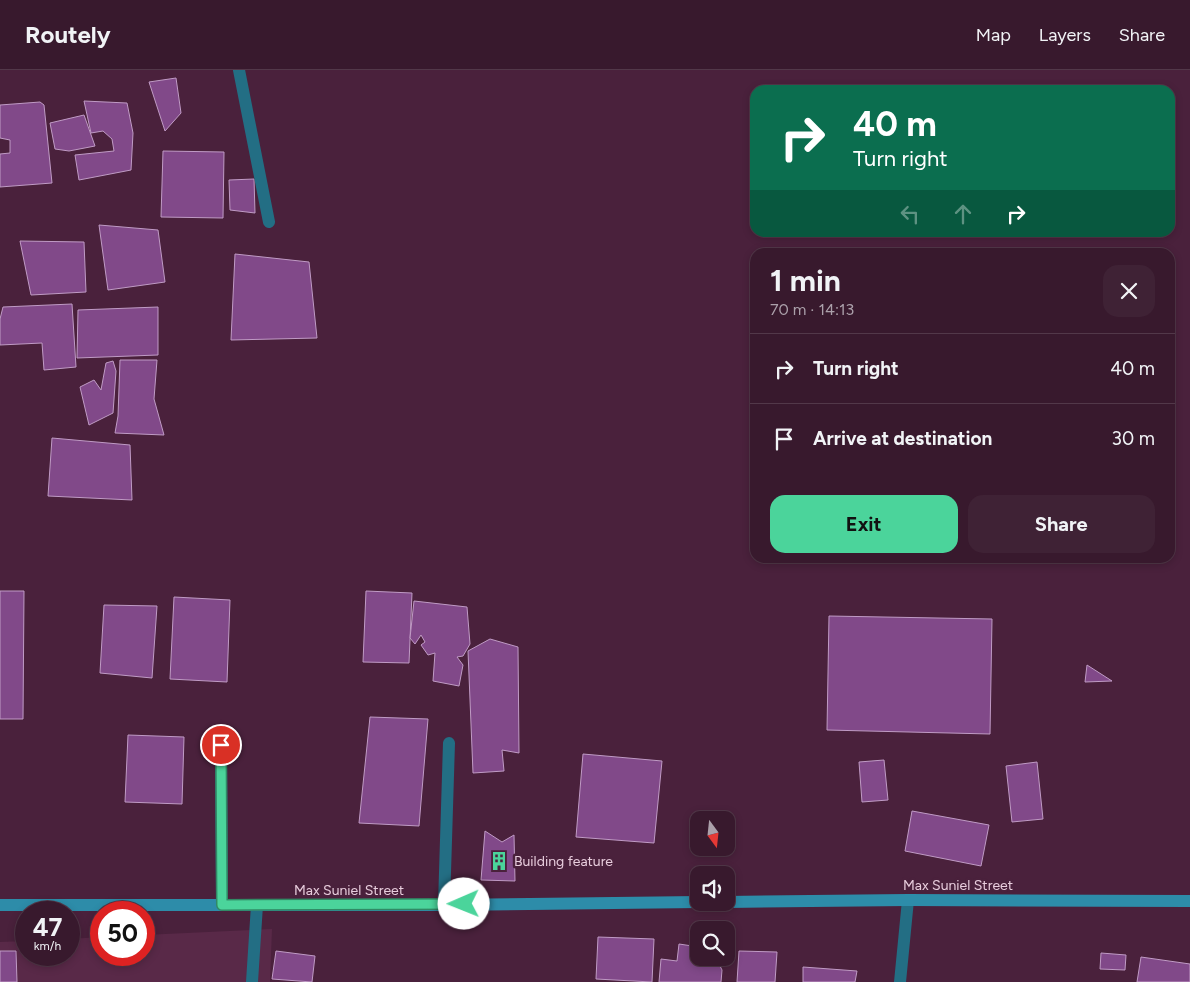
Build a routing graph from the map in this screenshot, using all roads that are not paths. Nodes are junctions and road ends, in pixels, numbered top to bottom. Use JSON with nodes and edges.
{"nodes":[{"id":1,"x":239,"y":70,"type":"edge"},
{"id":2,"x":269,"y":222,"type":"dead end"},
{"id":3,"x":449,"y":743,"type":"dead end"},
{"id":4,"x":221,"y":745,"type":"dead end"},
{"id":5,"x":908,"y":900,"type":"junction"},
{"id":6,"x":1190,"y":901,"type":"edge"},
{"id":7,"x":690,"y":902,"type":"edge"},
{"id":8,"x":735,"y":902,"type":"edge"},
{"id":9,"x":0,"y":905,"type":"edge"},
{"id":10,"x":222,"y":905,"type":"junction"},
{"id":11,"x":257,"y":905,"type":"junction"},
{"id":12,"x":444,"y":905,"type":"junction"},
{"id":13,"x":252,"y":982,"type":"edge"},
{"id":14,"x":900,"y":982,"type":"edge"}],
"edges":[{"from":1,"to":2,"type":"street"},
{"from":3,"to":12,"type":"street"},
{"from":4,"to":10,"type":"street"},
{"from":5,"to":6,"type":"main road","name":"Max Suniel Street"},
{"from":5,"to":8,"type":"main road","name":"Max Suniel Street"},
{"from":5,"to":14,"type":"street"},
{"from":7,"to":12,"type":"main road","name":"Max Suniel Street"},
{"from":9,"to":10,"type":"main road","name":"Max Suniel Street"},
{"from":10,"to":11,"type":"main road","name":"Max Suniel Street"},
{"from":11,"to":12,"type":"main road","name":"Max Suniel Street"},
{"from":11,"to":13,"type":"street"}]}
